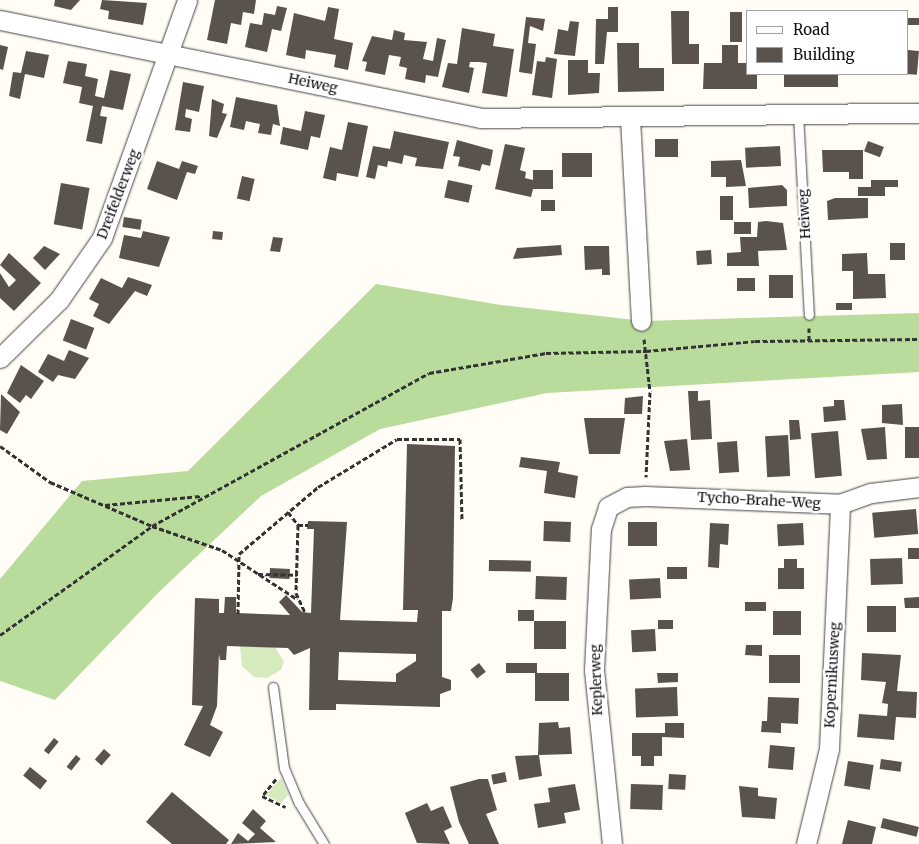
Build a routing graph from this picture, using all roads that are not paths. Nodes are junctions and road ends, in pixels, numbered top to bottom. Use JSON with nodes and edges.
{"nodes":[{"id":1,"x":187,"y":0,"type":"edge"},
{"id":2,"x":0,"y":20,"type":"edge"},
{"id":3,"x":170,"y":54,"type":"junction"},
{"id":4,"x":919,"y":113,"type":"edge"},
{"id":5,"x":798,"y":114,"type":"junction"},
{"id":6,"x":630,"y":118,"type":"junction"},
{"id":7,"x":809,"y":315,"type":"dead end"},
{"id":8,"x":641,"y":321,"type":"road end"},
{"id":9,"x":0,"y":358,"type":"edge"},
{"id":10,"x":919,"y":487,"type":"edge"},
{"id":11,"x":840,"y":504,"type":"junction"},
{"id":12,"x":604,"y":515,"type":"joint"},
{"id":13,"x":273,"y":687,"type":"dead end"},
{"id":14,"x":324,"y":844,"type":"edge"},
{"id":15,"x":612,"y":844,"type":"edge"},
{"id":16,"x":806,"y":844,"type":"edge"}],
"edges":[{"from":1,"to":3,"type":"street","name":"Dreifelderweg"},
{"from":2,"to":3,"type":"street","name":"Heiweg"},
{"from":3,"to":6,"type":"street","name":"Heiweg"},
{"from":3,"to":9,"type":"street","name":"Dreifelderweg"},
{"from":4,"to":5,"type":"street","name":"Heiweg"},
{"from":5,"to":6,"type":"street","name":"Heiweg"},
{"from":5,"to":7,"type":"lane","name":"Heiweg"},
{"from":6,"to":8,"type":"street"},
{"from":10,"to":11,"type":"street","name":"Tycho-Brahe-Weg"},
{"from":11,"to":12,"type":"street","name":"Tycho-Brahe-Weg"},
{"from":11,"to":16,"type":"street","name":"Kopernikusweg"},
{"from":12,"to":15,"type":"street","name":"Keplerweg"},
{"from":13,"to":14,"type":"lane"}]}
